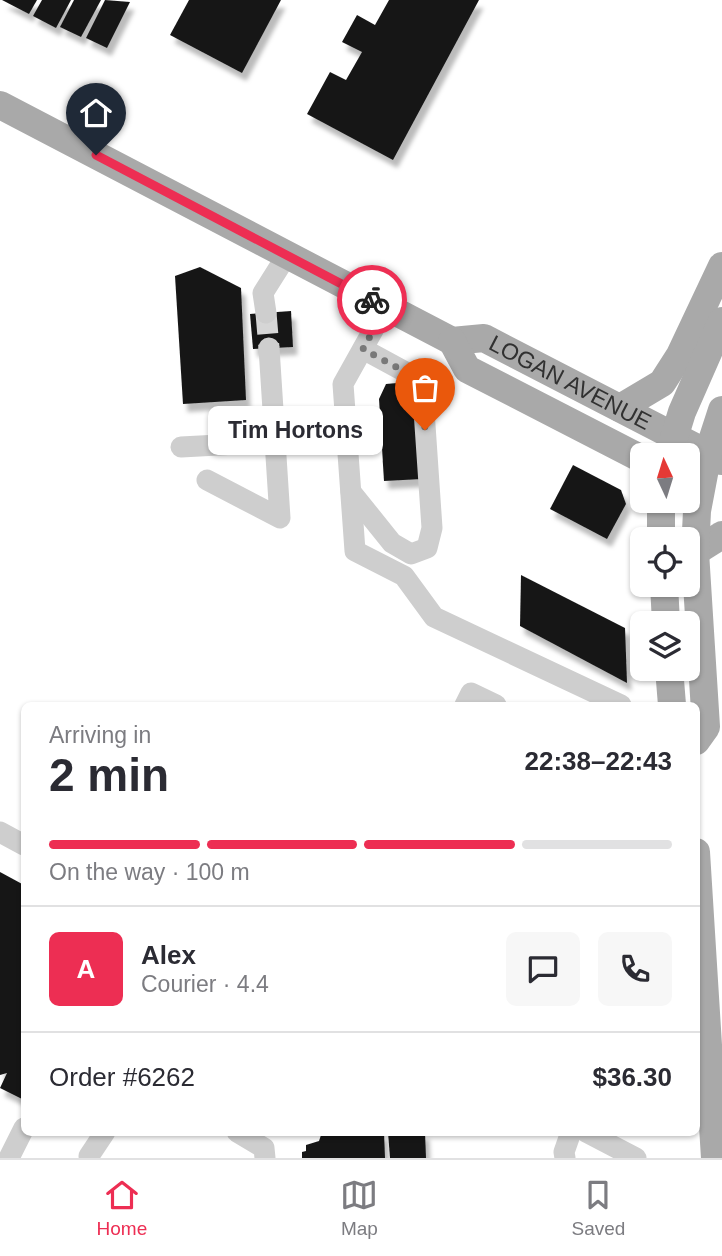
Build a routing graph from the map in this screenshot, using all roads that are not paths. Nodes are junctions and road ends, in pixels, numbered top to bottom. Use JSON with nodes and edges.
{"nodes":[{"id":1,"x":0,"y":105,"type":"edge"},
{"id":2,"x":287,"y":255,"type":"junction"},
{"id":3,"x":722,"y":266,"type":"edge"},
{"id":4,"x":386,"y":307,"type":"junction"},
{"id":5,"x":266,"y":313,"type":"tunnel mouth"},
{"id":6,"x":722,"y":321,"type":"edge"},
{"id":7,"x":452,"y":341,"type":"junction"},
{"id":8,"x":269,"y":348,"type":"tunnel mouth"},
{"id":9,"x":363,"y":349,"type":"junction"},
{"id":10,"x":620,"y":408,"type":"junction"},
{"id":11,"x":722,"y":410,"type":"edge"},
{"id":12,"x":275,"y":442,"type":"junction"},
{"id":13,"x":667,"y":443,"type":"edge"},
{"id":14,"x":672,"y":443,"type":"edge"},
{"id":15,"x":180,"y":447,"type":"dead end"},
{"id":16,"x":630,"y":453,"type":"edge"},
{"id":17,"x":715,"y":457,"type":"edge"},
{"id":18,"x":207,"y":480,"type":"dead end"},
{"id":19,"x":703,"y":490,"type":"edge"},
{"id":20,"x":351,"y":492,"type":"junction"},
{"id":21,"x":698,"y":527,"type":"edge"},
{"id":22,"x":722,"y":535,"type":"edge"},
{"id":23,"x":700,"y":549,"type":"edge"},
{"id":24,"x":698,"y":597,"type":"edge"},
{"id":25,"x":670,"y":681,"type":"edge"},
{"id":26,"x":466,"y":702,"type":"edge"},
{"id":27,"x":490,"y":702,"type":"edge"},
{"id":28,"x":615,"y":702,"type":"edge"},
{"id":29,"x":671,"y":702,"type":"edge"},
{"id":30,"x":700,"y":735,"type":"edge"},
{"id":31,"x":0,"y":832,"type":"edge"},
{"id":32,"x":21,"y":838,"type":"edge"},
{"id":33,"x":700,"y":975,"type":"edge"},
{"id":34,"x":701,"y":1006,"type":"edge"},
{"id":35,"x":715,"y":1048,"type":"edge"},
{"id":36,"x":21,"y":1134,"type":"edge"},
{"id":37,"x":102,"y":1136,"type":"edge"},
{"id":38,"x":244,"y":1136,"type":"edge"},
{"id":39,"x":570,"y":1136,"type":"edge"},
{"id":40,"x":594,"y":1136,"type":"edge"},
{"id":41,"x":89,"y":1156,"type":"edge"},
{"id":42,"x":9,"y":1158,"type":"edge"},
{"id":43,"x":265,"y":1158,"type":"edge"},
{"id":44,"x":565,"y":1158,"type":"edge"},
{"id":45,"x":636,"y":1158,"type":"edge"},
{"id":46,"x":715,"y":1158,"type":"edge"}],
"edges":[{"from":1,"to":2,"type":"main road"},
{"from":2,"to":4,"type":"main road"},
{"from":2,"to":5,"type":"street"},
{"from":3,"to":10,"type":"main road"},
{"from":4,"to":7,"type":"main road"},
{"from":4,"to":9,"type":"street"},
{"from":6,"to":14,"type":"main road"},
{"from":7,"to":10,"type":"main road","name":"LOGAN AVENUE"},
{"from":7,"to":16,"type":"main road","name":"LOGAN AVENUE"},
{"from":8,"to":12,"type":"street"},
{"from":9,"to":20,"type":"street"},
{"from":9,"to":20,"type":"street"},
{"from":10,"to":13,"type":"main road","name":"LOGAN AVENUE"},
{"from":11,"to":17,"type":"main road"},
{"from":12,"to":15,"type":"street"},
{"from":12,"to":18,"type":"street"},
{"from":17,"to":19,"type":"main road"},
{"from":19,"to":21,"type":"main road"},
{"from":20,"to":28,"type":"street"},
{"from":22,"to":23,"type":"main road"},
{"from":24,"to":30,"type":"main road"},
{"from":25,"to":29,"type":"main road"},
{"from":26,"to":27,"type":"street"},
{"from":31,"to":32,"type":"street"},
{"from":33,"to":34,"type":"main road"},
{"from":34,"to":35,"type":"main road"},
{"from":35,"to":46,"type":"main road"},
{"from":36,"to":42,"type":"street"},
{"from":37,"to":41,"type":"street"},
{"from":38,"to":43,"type":"street"},
{"from":39,"to":44,"type":"street"},
{"from":40,"to":45,"type":"street"}]}
